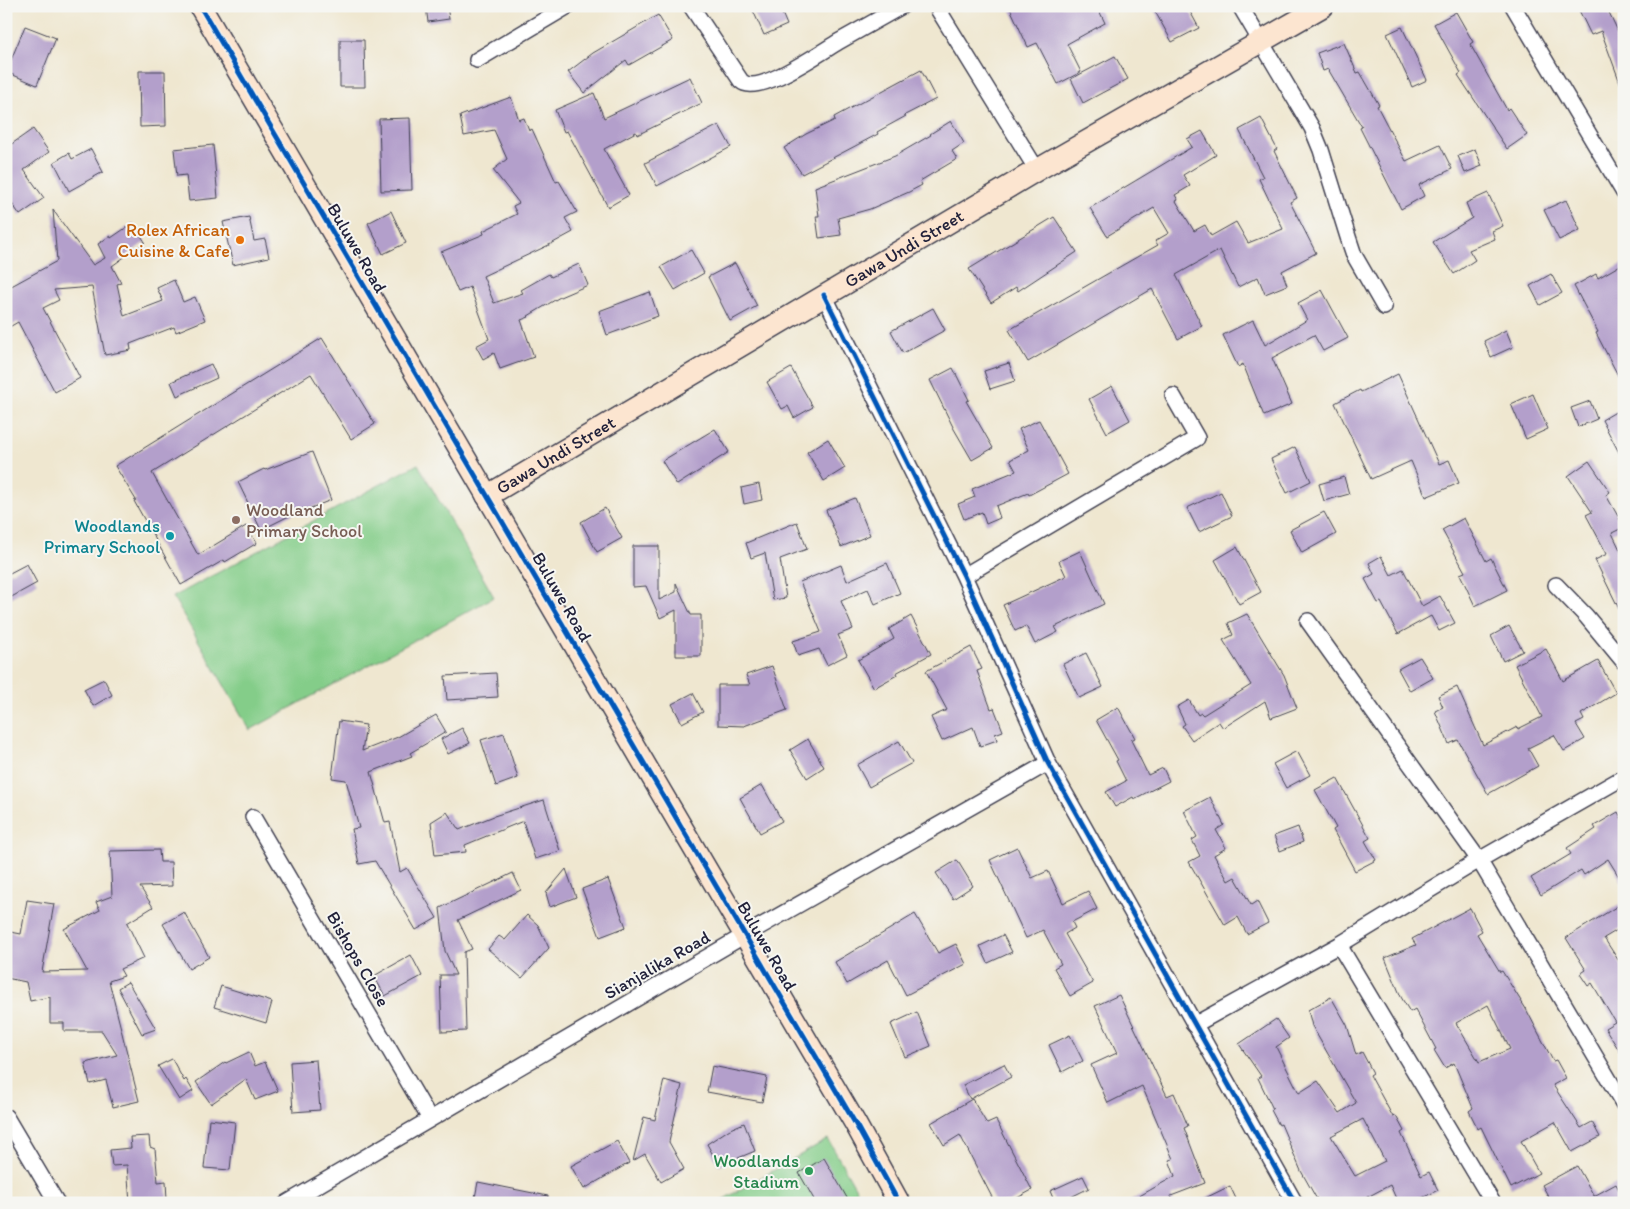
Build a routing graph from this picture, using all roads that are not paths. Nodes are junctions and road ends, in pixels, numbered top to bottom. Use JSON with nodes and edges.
{"nodes":[{"id":1,"x":200,"y":6,"type":"edge"},
{"id":2,"x":568,"y":6,"type":"edge"},
{"id":3,"x":691,"y":6,"type":"edge"},
{"id":4,"x":902,"y":6,"type":"edge"},
{"id":5,"x":936,"y":6,"type":"edge"},
{"id":6,"x":1240,"y":6,"type":"edge"},
{"id":7,"x":1323,"y":6,"type":"edge"},
{"id":8,"x":1513,"y":6,"type":"edge"},
{"id":9,"x":1262,"y":40,"type":"junction"},
{"id":10,"x":477,"y":60,"type":"dead end"},
{"id":11,"x":1037,"y":170,"type":"junction"},
{"id":12,"x":1623,"y":189,"type":"edge"},
{"id":13,"x":824,"y":296,"type":"junction"},
{"id":14,"x":1384,"y":307,"type":"dead end"},
{"id":15,"x":1173,"y":396,"type":"dead end"},
{"id":16,"x":487,"y":496,"type":"junction"},
{"id":17,"x":964,"y":576,"type":"junction"},
{"id":18,"x":1556,"y":585,"type":"dead end"},
{"id":19,"x":1308,"y":621,"type":"dead end"},
{"id":20,"x":1624,"y":662,"type":"edge"},
{"id":21,"x":1048,"y":763,"type":"junction"},
{"id":22,"x":1624,"y":777,"type":"edge"},
{"id":23,"x":253,"y":817,"type":"dead end"},
{"id":24,"x":1479,"y":860,"type":"junction"},
{"id":25,"x":745,"y":935,"type":"junction"},
{"id":26,"x":1339,"y":945,"type":"junction"},
{"id":27,"x":1194,"y":1025,"type":"junction"},
{"id":28,"x":1624,"y":1105,"type":"edge"},
{"id":29,"x":6,"y":1117,"type":"edge"},
{"id":30,"x":430,"y":1120,"type":"junction"},
{"id":31,"x":56,"y":1203,"type":"edge"},
{"id":32,"x":287,"y":1203,"type":"edge"},
{"id":33,"x":899,"y":1203,"type":"edge"},
{"id":34,"x":1295,"y":1203,"type":"edge"},
{"id":35,"x":1493,"y":1203,"type":"edge"}],
"edges":[{"from":1,"to":16,"type":"street","name":"Buluwe Road"},
{"from":2,"to":10,"type":"street"},
{"from":3,"to":4,"type":"street"},
{"from":5,"to":11,"type":"street"},
{"from":6,"to":9,"type":"street"},
{"from":7,"to":9,"type":"street","name":"Gawa Undi Street"},
{"from":8,"to":12,"type":"street"},
{"from":9,"to":11,"type":"street","name":"Gawa Undi Street"},
{"from":9,"to":14,"type":"street"},
{"from":11,"to":13,"type":"street","name":"Gawa Undi Street"},
{"from":13,"to":16,"type":"street","name":"Gawa Undi Street"},
{"from":13,"to":17,"type":"street"},
{"from":15,"to":17,"type":"street"},
{"from":16,"to":25,"type":"street","name":"Buluwe Road"},
{"from":17,"to":21,"type":"street"},
{"from":18,"to":20,"type":"street"},
{"from":19,"to":24,"type":"street"},
{"from":21,"to":25,"type":"street","name":"Sianjalika Road"},
{"from":21,"to":27,"type":"street"},
{"from":22,"to":24,"type":"street"},
{"from":23,"to":30,"type":"street","name":"Bishops Close"},
{"from":24,"to":26,"type":"street"},
{"from":24,"to":28,"type":"street"},
{"from":25,"to":30,"type":"street","name":"Sianjalika Road"},
{"from":25,"to":33,"type":"street","name":"Buluwe Road"},
{"from":26,"to":27,"type":"street"},
{"from":26,"to":35,"type":"street"},
{"from":27,"to":34,"type":"street"},
{"from":29,"to":31,"type":"street"},
{"from":30,"to":32,"type":"street","name":"Sianjalika Road"}]}
